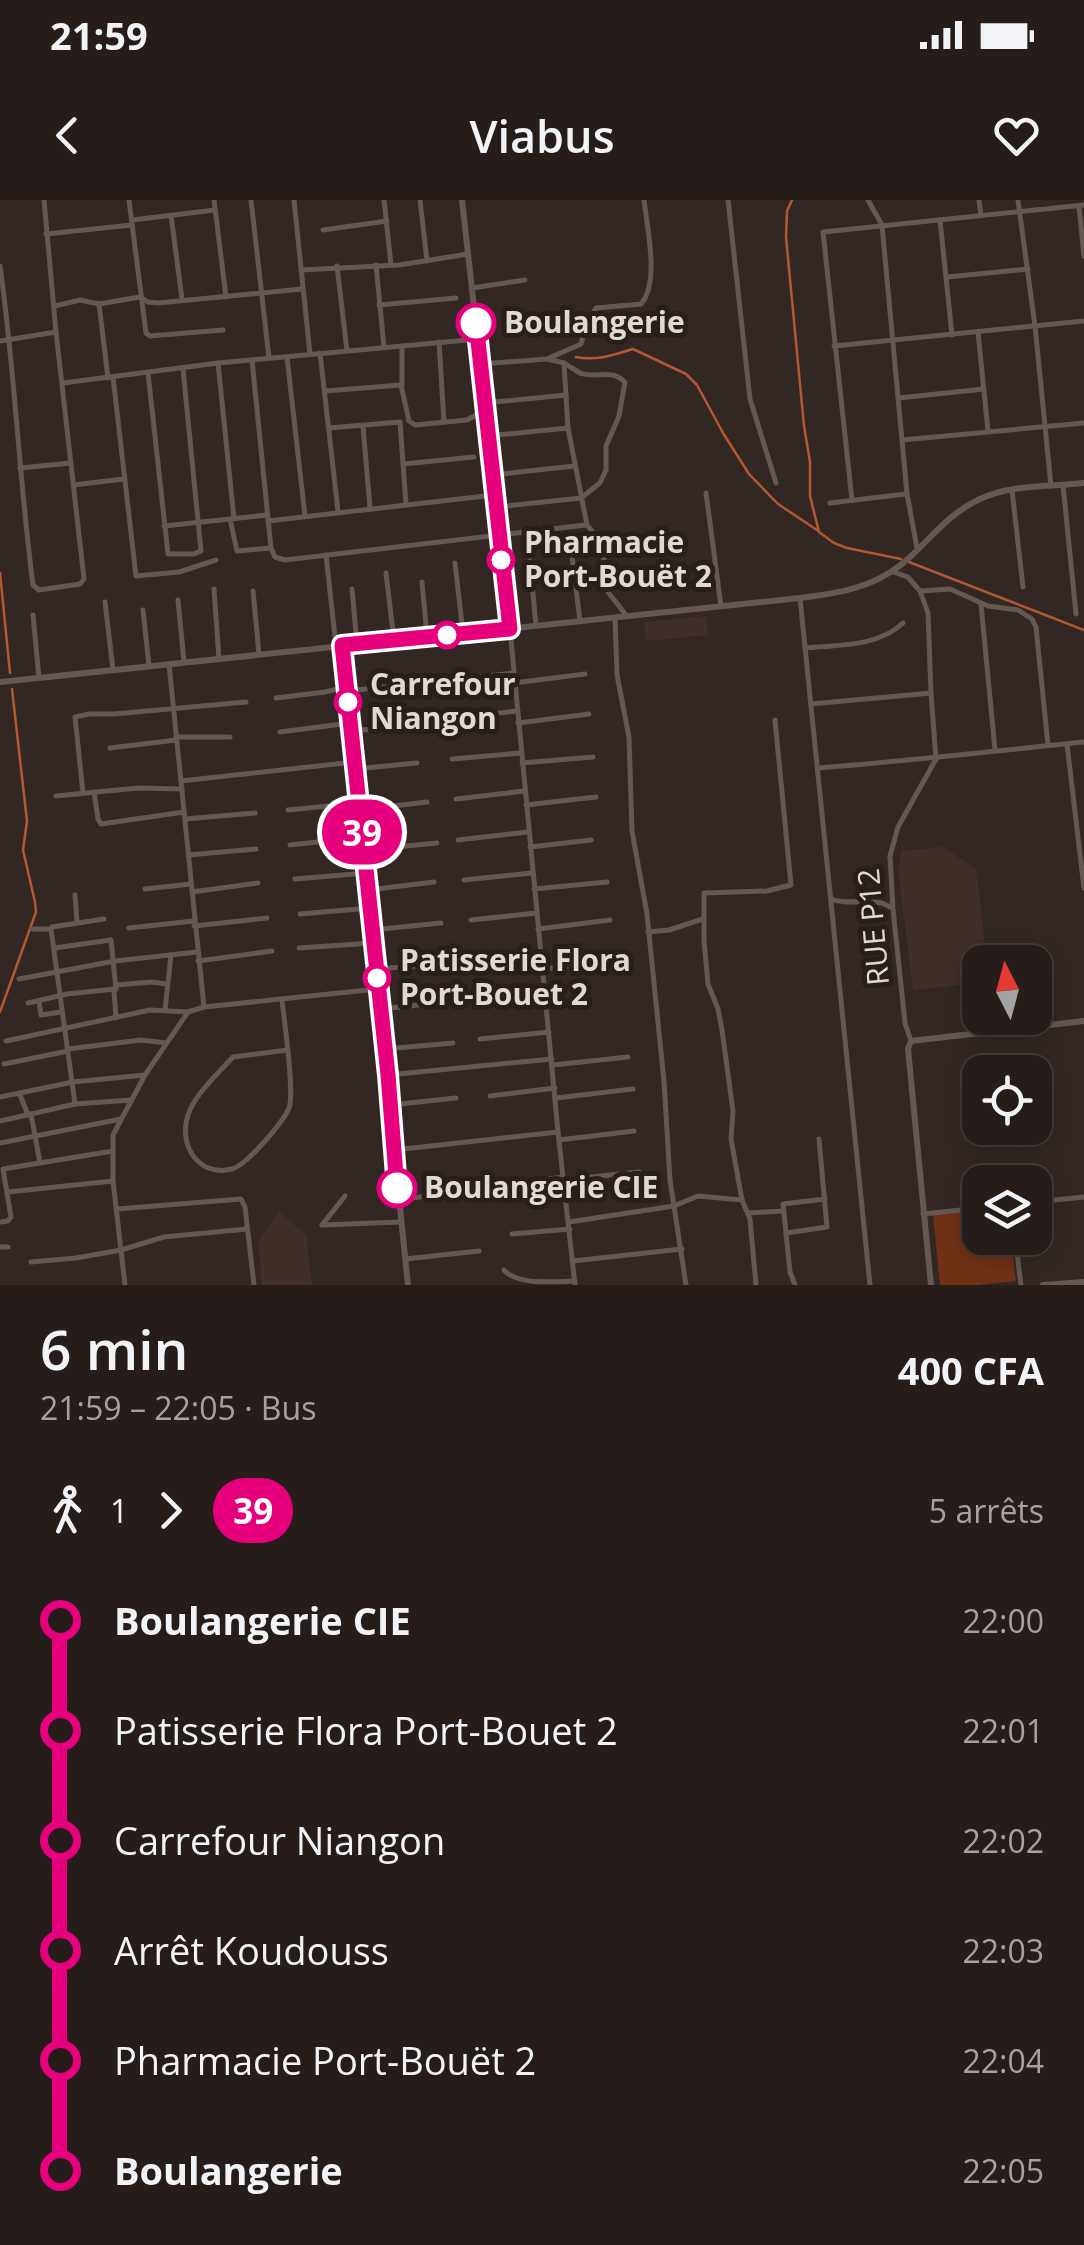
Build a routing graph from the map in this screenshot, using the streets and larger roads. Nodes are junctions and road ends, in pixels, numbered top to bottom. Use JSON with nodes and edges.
{"nodes":[{"id":1,"x":44,"y":200,"type":"edge"},
{"id":2,"x":130,"y":200,"type":"edge"},
{"id":3,"x":214,"y":200,"type":"edge"},
{"id":4,"x":252,"y":200,"type":"edge"},
{"id":5,"x":294,"y":200,"type":"edge"},
{"id":6,"x":384,"y":200,"type":"edge"},
{"id":7,"x":420,"y":200,"type":"edge"},
{"id":8,"x":462,"y":200,"type":"edge"},
{"id":9,"x":644,"y":200,"type":"edge"},
{"id":10,"x":728,"y":200,"type":"edge"},
{"id":11,"x":868,"y":200,"type":"edge"},
{"id":12,"x":980,"y":200,"type":"edge"},
{"id":13,"x":1018,"y":200,"type":"edge"},
{"id":14,"x":1081,"y":206,"type":"edge"},
{"id":15,"x":215,"y":210,"type":"junction"},
{"id":16,"x":1020,"y":212,"type":"junction"},
{"id":17,"x":171,"y":216,"type":"junction"},
{"id":18,"x":981,"y":216,"type":"junction"},
{"id":19,"x":940,"y":220,"type":"junction"},
{"id":20,"x":132,"y":222,"type":"junction"},
{"id":21,"x":386,"y":222,"type":"junction"},
{"id":22,"x":882,"y":225,"type":"junction"},
{"id":23,"x":323,"y":230,"type":"dead end"},
{"id":24,"x":46,"y":234,"type":"junction"},
{"id":25,"x":468,"y":254,"type":"junction"},
{"id":26,"x":1084,"y":256,"type":"edge"},
{"id":27,"x":427,"y":261,"type":"junction"},
{"id":28,"x":376,"y":265,"type":"junction"},
{"id":29,"x":390,"y":265,"type":"junction"},
{"id":30,"x":0,"y":266,"type":"edge"},
{"id":31,"x":337,"y":266,"type":"junction"},
{"id":32,"x":1028,"y":269,"type":"junction"},
{"id":33,"x":301,"y":270,"type":"junction"},
{"id":34,"x":946,"y":277,"type":"junction"},
{"id":35,"x":525,"y":280,"type":"dead end"},
{"id":36,"x":472,"y":288,"type":"junction"},
{"id":37,"x":302,"y":289,"type":"junction"},
{"id":38,"x":262,"y":293,"type":"junction"},
{"id":39,"x":226,"y":297,"type":"junction"},
{"id":40,"x":140,"y":298,"type":"junction"},
{"id":41,"x":456,"y":298,"type":"dead end"},
{"id":42,"x":182,"y":299,"type":"junction"},
{"id":43,"x":99,"y":304,"type":"junction"},
{"id":44,"x":379,"y":305,"type":"junction"},
{"id":45,"x":55,"y":306,"type":"junction"},
{"id":46,"x":1084,"y":320,"type":"edge"},
{"id":47,"x":1035,"y":326,"type":"junction"},
{"id":48,"x":222,"y":330,"type":"dead end"},
{"id":49,"x":56,"y":332,"type":"junction"},
{"id":50,"x":978,"y":332,"type":"junction"},
{"id":51,"x":952,"y":335,"type":"junction"},
{"id":52,"x":8,"y":339,"type":"junction"},
{"id":53,"x":478,"y":339,"type":"junction"},
{"id":54,"x":0,"y":340,"type":"edge"},
{"id":55,"x":892,"y":341,"type":"junction"},
{"id":56,"x":438,"y":342,"type":"junction"},
{"id":57,"x":402,"y":346,"type":"junction"},
{"id":58,"x":834,"y":346,"type":"junction"},
{"id":59,"x":384,"y":348,"type":"junction"},
{"id":60,"x":347,"y":350,"type":"junction"},
{"id":61,"x":320,"y":353,"type":"junction"},
{"id":62,"x":310,"y":354,"type":"junction"},
{"id":63,"x":287,"y":357,"type":"junction"},
{"id":64,"x":269,"y":358,"type":"junction"},
{"id":65,"x":252,"y":360,"type":"junction"},
{"id":66,"x":547,"y":360,"type":"junction"},
{"id":67,"x":564,"y":363,"type":"junction"},
{"id":68,"x":218,"y":364,"type":"junction"},
{"id":69,"x":481,"y":364,"type":"junction"},
{"id":70,"x":183,"y":369,"type":"junction"},
{"id":71,"x":148,"y":373,"type":"junction"},
{"id":72,"x":111,"y":378,"type":"junction"},
{"id":73,"x":62,"y":383,"type":"junction"},
{"id":74,"x":402,"y":385,"type":"junction"},
{"id":75,"x":984,"y":389,"type":"junction"},
{"id":76,"x":324,"y":391,"type":"junction"},
{"id":77,"x":566,"y":394,"type":"junction"},
{"id":78,"x":899,"y":398,"type":"junction"},
{"id":79,"x":485,"y":407,"type":"junction"},
{"id":80,"x":409,"y":421,"type":"junction"},
{"id":81,"x":400,"y":422,"type":"junction"},
{"id":82,"x":444,"y":422,"type":"junction"},
{"id":83,"x":1084,"y":423,"type":"edge"},
{"id":84,"x":363,"y":426,"type":"junction"},
{"id":85,"x":1045,"y":426,"type":"junction"},
{"id":86,"x":329,"y":428,"type":"junction"},
{"id":87,"x":568,"y":428,"type":"junction"},
{"id":88,"x":988,"y":430,"type":"junction"},
{"id":89,"x":488,"y":436,"type":"junction"},
{"id":90,"x":902,"y":440,"type":"junction"},
{"id":91,"x":474,"y":457,"type":"dead end"},
{"id":92,"x":71,"y":463,"type":"junction"},
{"id":93,"x":403,"y":464,"type":"junction"},
{"id":94,"x":574,"y":466,"type":"junction"},
{"id":95,"x":20,"y":468,"type":"junction"},
{"id":96,"x":492,"y":475,"type":"junction"},
{"id":97,"x":124,"y":480,"type":"junction"},
{"id":98,"x":1084,"y":483,"type":"edge"},
{"id":99,"x":776,"y":484,"type":"dead end"},
{"id":100,"x":74,"y":485,"type":"junction"},
{"id":101,"x":1063,"y":485,"type":"junction"},
{"id":102,"x":1051,"y":486,"type":"junction"},
{"id":103,"x":1012,"y":490,"type":"junction"},
{"id":104,"x":706,"y":493,"type":"dead end"},
{"id":105,"x":907,"y":494,"type":"junction"},
{"id":106,"x":494,"y":496,"type":"junction"},
{"id":107,"x":580,"y":498,"type":"junction"},
{"id":108,"x":852,"y":500,"type":"junction"},
{"id":109,"x":830,"y":503,"type":"dead end"},
{"id":110,"x":406,"y":504,"type":"junction"},
{"id":111,"x":370,"y":508,"type":"junction"},
{"id":112,"x":495,"y":508,"type":"junction"},
{"id":113,"x":338,"y":512,"type":"junction"},
{"id":114,"x":304,"y":516,"type":"junction"},
{"id":115,"x":268,"y":518,"type":"junction"},
{"id":116,"x":232,"y":519,"type":"junction"},
{"id":117,"x":199,"y":523,"type":"junction"},
{"id":118,"x":587,"y":525,"type":"junction"},
{"id":119,"x":164,"y":526,"type":"junction"},
{"id":120,"x":498,"y":535,"type":"junction"},
{"id":121,"x":271,"y":548,"type":"junction"},
{"id":122,"x":571,"y":548,"type":"dead end"},
{"id":123,"x":917,"y":548,"type":"junction"},
{"id":124,"x":326,"y":555,"type":"junction"},
{"id":125,"x":216,"y":560,"type":"dead end"},
{"id":126,"x":530,"y":561,"type":"dead end"},
{"id":127,"x":455,"y":563,"type":"dead end"},
{"id":128,"x":891,"y":572,"type":"junction"},
{"id":129,"x":386,"y":573,"type":"dead end"},
{"id":130,"x":422,"y":582,"type":"dead end"},
{"id":131,"x":1023,"y":587,"type":"dead end"},
{"id":132,"x":214,"y":589,"type":"dead end"},
{"id":133,"x":253,"y":590,"type":"dead end"},
{"id":134,"x":352,"y":590,"type":"dead end"},
{"id":135,"x":920,"y":590,"type":"junction"},
{"id":136,"x":800,"y":598,"type":"junction"},
{"id":137,"x":178,"y":600,"type":"dead end"},
{"id":138,"x":106,"y":602,"type":"dead end"},
{"id":139,"x":980,"y":603,"type":"junction"},
{"id":140,"x":721,"y":606,"type":"junction"},
{"id":141,"x":143,"y":610,"type":"dead end"},
{"id":142,"x":1076,"y":614,"type":"dead end"},
{"id":143,"x":33,"y":615,"type":"dead end"},
{"id":144,"x":626,"y":616,"type":"junction"},
{"id":145,"x":615,"y":618,"type":"junction"},
{"id":146,"x":580,"y":622,"type":"junction"},
{"id":147,"x":903,"y":623,"type":"dead end"},
{"id":148,"x":536,"y":626,"type":"junction"},
{"id":149,"x":510,"y":629,"type":"junction"},
{"id":150,"x":464,"y":633,"type":"junction"},
{"id":151,"x":427,"y":636,"type":"junction"},
{"id":152,"x":394,"y":640,"type":"junction"},
{"id":153,"x":358,"y":644,"type":"junction"},
{"id":154,"x":339,"y":646,"type":"junction"},
{"id":155,"x":806,"y":648,"type":"junction"},
{"id":156,"x":259,"y":654,"type":"junction"},
{"id":157,"x":219,"y":658,"type":"junction"},
{"id":158,"x":184,"y":663,"type":"junction"},
{"id":159,"x":168,"y":664,"type":"junction"},
{"id":160,"x":149,"y":666,"type":"junction"},
{"id":161,"x":113,"y":670,"type":"junction"},
{"id":162,"x":514,"y":672,"type":"junction"},
{"id":163,"x":585,"y":674,"type":"dead end"},
{"id":164,"x":39,"y":678,"type":"junction"},
{"id":165,"x":448,"y":680,"type":"dead end"},
{"id":166,"x":0,"y":682,"type":"edge"},
{"id":167,"x":514,"y":683,"type":"junction"},
{"id":168,"x":412,"y":684,"type":"dead end"},
{"id":169,"x":346,"y":689,"type":"junction"},
{"id":170,"x":930,"y":694,"type":"junction"},
{"id":171,"x":276,"y":698,"type":"dead end"},
{"id":172,"x":246,"y":702,"type":"dead end"},
{"id":173,"x":811,"y":704,"type":"junction"},
{"id":174,"x":173,"y":709,"type":"junction"},
{"id":175,"x":517,"y":711,"type":"junction"},
{"id":176,"x":589,"y":714,"type":"dead end"},
{"id":177,"x":447,"y":719,"type":"dead end"},
{"id":178,"x":775,"y":720,"type":"dead end"},
{"id":179,"x":518,"y":722,"type":"junction"},
{"id":180,"x":417,"y":725,"type":"dead end"},
{"id":181,"x":350,"y":727,"type":"junction"},
{"id":182,"x":280,"y":732,"type":"dead end"},
{"id":183,"x":230,"y":736,"type":"dead end"},
{"id":184,"x":176,"y":738,"type":"junction"},
{"id":185,"x":1084,"y":742,"type":"edge"},
{"id":186,"x":1067,"y":744,"type":"junction"},
{"id":187,"x":1048,"y":745,"type":"junction"},
{"id":188,"x":110,"y":748,"type":"dead end"},
{"id":189,"x":995,"y":750,"type":"junction"},
{"id":190,"x":521,"y":753,"type":"junction"},
{"id":191,"x":593,"y":757,"type":"dead end"},
{"id":192,"x":452,"y":759,"type":"dead end"},
{"id":193,"x":936,"y":759,"type":"junction"},
{"id":194,"x":522,"y":763,"type":"junction"},
{"id":195,"x":417,"y":764,"type":"dead end"},
{"id":196,"x":355,"y":765,"type":"junction"},
{"id":197,"x":818,"y":768,"type":"junction"},
{"id":198,"x":182,"y":785,"type":"junction"},
{"id":199,"x":524,"y":790,"type":"junction"},
{"id":200,"x":94,"y":792,"type":"junction"},
{"id":201,"x":83,"y":793,"type":"junction"},
{"id":202,"x":56,"y":796,"type":"dead end"},
{"id":203,"x":596,"y":797,"type":"dead end"},
{"id":204,"x":456,"y":799,"type":"dead end"},
{"id":205,"x":426,"y":802,"type":"dead end"},
{"id":206,"x":526,"y":805,"type":"junction"},
{"id":207,"x":359,"y":807,"type":"junction"},
{"id":208,"x":288,"y":810,"type":"dead end"},
{"id":209,"x":255,"y":813,"type":"dead end"},
{"id":210,"x":184,"y":816,"type":"junction"},
{"id":211,"x":528,"y":832,"type":"junction"},
{"id":212,"x":362,"y":837,"type":"junction"},
{"id":213,"x":458,"y":840,"type":"dead end"},
{"id":214,"x":592,"y":840,"type":"dead end"},
{"id":215,"x":1082,"y":842,"type":"edge"},
{"id":216,"x":437,"y":843,"type":"dead end"},
{"id":217,"x":290,"y":845,"type":"dead end"},
{"id":218,"x":530,"y":847,"type":"junction"},
{"id":219,"x":256,"y":849,"type":"dead end"},
{"id":220,"x":364,"y":850,"type":"junction"},
{"id":221,"x":188,"y":856,"type":"junction"},
{"id":222,"x":532,"y":873,"type":"junction"},
{"id":223,"x":366,"y":874,"type":"junction"},
{"id":224,"x":294,"y":879,"type":"dead end"},
{"id":225,"x":464,"y":880,"type":"dead end"},
{"id":226,"x":434,"y":882,"type":"dead end"},
{"id":227,"x":607,"y":882,"type":"dead end"},
{"id":228,"x":258,"y":883,"type":"dead end"},
{"id":229,"x":191,"y":888,"type":"junction"},
{"id":230,"x":1084,"y":888,"type":"edge"},
{"id":231,"x":145,"y":889,"type":"dead end"},
{"id":232,"x":534,"y":889,"type":"junction"},
{"id":233,"x":368,"y":890,"type":"junction"},
{"id":234,"x":75,"y":894,"type":"dead end"},
{"id":235,"x":831,"y":899,"type":"junction"},
{"id":236,"x":370,"y":908,"type":"junction"},
{"id":237,"x":893,"y":910,"type":"junction"},
{"id":238,"x":536,"y":913,"type":"junction"},
{"id":239,"x":300,"y":914,"type":"dead end"},
{"id":240,"x":104,"y":918,"type":"dead end"},
{"id":241,"x":266,"y":918,"type":"dead end"},
{"id":242,"x":703,"y":918,"type":"junction"},
{"id":243,"x":470,"y":920,"type":"dead end"},
{"id":244,"x":610,"y":920,"type":"dead end"},
{"id":245,"x":77,"y":922,"type":"junction"},
{"id":246,"x":442,"y":923,"type":"dead end"},
{"id":247,"x":194,"y":924,"type":"junction"},
{"id":248,"x":129,"y":928,"type":"dead end"},
{"id":249,"x":538,"y":928,"type":"junction"},
{"id":250,"x":50,"y":929,"type":"junction"},
{"id":251,"x":32,"y":930,"type":"dead end"},
{"id":252,"x":372,"y":930,"type":"junction"},
{"id":253,"x":648,"y":932,"type":"junction"},
{"id":254,"x":373,"y":943,"type":"junction"},
{"id":255,"x":53,"y":948,"type":"junction"},
{"id":256,"x":300,"y":948,"type":"dead end"},
{"id":257,"x":272,"y":951,"type":"dead end"},
{"id":258,"x":197,"y":952,"type":"junction"},
{"id":259,"x":540,"y":952,"type":"junction"},
{"id":260,"x":171,"y":955,"type":"junction"},
{"id":261,"x":470,"y":960,"type":"dead end"},
{"id":262,"x":114,"y":961,"type":"junction"},
{"id":263,"x":615,"y":961,"type":"dead end"},
{"id":264,"x":198,"y":962,"type":"junction"},
{"id":265,"x":446,"y":964,"type":"dead end"},
{"id":266,"x":376,"y":969,"type":"junction"},
{"id":267,"x":543,"y":969,"type":"junction"},
{"id":268,"x":55,"y":972,"type":"junction"},
{"id":269,"x":19,"y":979,"type":"dead end"},
{"id":270,"x":168,"y":984,"type":"junction"},
{"id":271,"x":116,"y":987,"type":"junction"},
{"id":272,"x":378,"y":990,"type":"junction"},
{"id":273,"x":546,"y":992,"type":"junction"},
{"id":274,"x":59,"y":998,"type":"junction"},
{"id":275,"x":282,"y":1000,"type":"junction"},
{"id":276,"x":477,"y":1000,"type":"dead end"},
{"id":277,"x":39,"y":1001,"type":"junction"},
{"id":278,"x":446,"y":1002,"type":"dead end"},
{"id":279,"x":28,"y":1003,"type":"dead end"},
{"id":280,"x":204,"y":1007,"type":"junction"},
{"id":281,"x":381,"y":1009,"type":"junction"},
{"id":282,"x":165,"y":1010,"type":"junction"},
{"id":283,"x":61,"y":1012,"type":"junction"},
{"id":284,"x":188,"y":1012,"type":"junction"},
{"id":285,"x":116,"y":1018,"type":"junction"},
{"id":286,"x":1084,"y":1021,"type":"edge"},
{"id":287,"x":64,"y":1028,"type":"junction"},
{"id":288,"x":549,"y":1032,"type":"junction"},
{"id":289,"x":480,"y":1039,"type":"dead end"},
{"id":290,"x":6,"y":1041,"type":"dead end"},
{"id":291,"x":453,"y":1042,"type":"dead end"},
{"id":292,"x":911,"y":1042,"type":"junction"},
{"id":293,"x":166,"y":1043,"type":"junction"},
{"id":294,"x":385,"y":1049,"type":"junction"},
{"id":295,"x":68,"y":1050,"type":"junction"},
{"id":296,"x":288,"y":1050,"type":"junction"},
{"id":297,"x":628,"y":1058,"type":"dead end"},
{"id":298,"x":552,"y":1062,"type":"junction"},
{"id":299,"x":4,"y":1064,"type":"dead end"},
{"id":300,"x":145,"y":1075,"type":"junction"},
{"id":301,"x":388,"y":1075,"type":"junction"},
{"id":302,"x":73,"y":1082,"type":"junction"},
{"id":303,"x":555,"y":1088,"type":"junction"},
{"id":304,"x":632,"y":1089,"type":"dead end"},
{"id":305,"x":20,"y":1094,"type":"junction"},
{"id":306,"x":490,"y":1096,"type":"dead end"},
{"id":307,"x":0,"y":1098,"type":"edge"},
{"id":308,"x":456,"y":1098,"type":"dead end"},
{"id":309,"x":556,"y":1098,"type":"junction"},
{"id":310,"x":131,"y":1100,"type":"junction"},
{"id":311,"x":76,"y":1104,"type":"junction"},
{"id":312,"x":390,"y":1105,"type":"junction"},
{"id":313,"x":30,"y":1115,"type":"junction"},
{"id":314,"x":122,"y":1119,"type":"junction"},
{"id":315,"x":0,"y":1121,"type":"edge"},
{"id":316,"x":634,"y":1131,"type":"dead end"},
{"id":317,"x":35,"y":1136,"type":"junction"},
{"id":318,"x":558,"y":1136,"type":"junction"},
{"id":319,"x":820,"y":1139,"type":"dead end"},
{"id":320,"x":0,"y":1143,"type":"edge"},
{"id":321,"x":394,"y":1150,"type":"junction"},
{"id":322,"x":113,"y":1152,"type":"junction"},
{"id":323,"x":40,"y":1163,"type":"junction"},
{"id":324,"x":2,"y":1169,"type":"edge"},
{"id":325,"x":639,"y":1172,"type":"dead end"},
{"id":326,"x":563,"y":1179,"type":"junction"},
{"id":327,"x":113,"y":1181,"type":"junction"},
{"id":328,"x":8,"y":1194,"type":"junction"},
{"id":329,"x":345,"y":1196,"type":"dead end"},
{"id":330,"x":0,"y":1197,"type":"edge"},
{"id":331,"x":1084,"y":1197,"type":"edge"},
{"id":332,"x":824,"y":1198,"type":"junction"},
{"id":333,"x":398,"y":1200,"type":"junction"},
{"id":334,"x":742,"y":1200,"type":"junction"},
{"id":335,"x":1052,"y":1200,"type":"edge"},
{"id":336,"x":674,"y":1206,"type":"junction"},
{"id":337,"x":117,"y":1209,"type":"junction"},
{"id":338,"x":962,"y":1210,"type":"edge"},
{"id":339,"x":784,"y":1211,"type":"junction"},
{"id":340,"x":748,"y":1214,"type":"junction"},
{"id":341,"x":924,"y":1214,"type":"junction"},
{"id":342,"x":0,"y":1222,"type":"edge"},
{"id":343,"x":400,"y":1222,"type":"junction"},
{"id":344,"x":569,"y":1226,"type":"junction"},
{"id":345,"x":247,"y":1229,"type":"junction"},
{"id":346,"x":786,"y":1233,"type":"junction"},
{"id":347,"x":512,"y":1234,"type":"dead end"},
{"id":348,"x":0,"y":1247,"type":"edge"},
{"id":349,"x":8,"y":1247,"type":"dead end"},
{"id":350,"x":122,"y":1250,"type":"junction"},
{"id":351,"x":682,"y":1250,"type":"junction"},
{"id":352,"x":480,"y":1251,"type":"dead end"},
{"id":353,"x":1018,"y":1255,"type":"edge"},
{"id":354,"x":405,"y":1260,"type":"junction"},
{"id":355,"x":573,"y":1261,"type":"junction"},
{"id":356,"x":30,"y":1262,"type":"dead end"},
{"id":357,"x":504,"y":1270,"type":"dead end"},
{"id":358,"x":1084,"y":1282,"type":"edge"},
{"id":359,"x":575,"y":1283,"type":"edge"},
{"id":360,"x":125,"y":1285,"type":"edge"},
{"id":361,"x":254,"y":1285,"type":"edge"},
{"id":362,"x":407,"y":1285,"type":"edge"},
{"id":363,"x":686,"y":1285,"type":"edge"},
{"id":364,"x":756,"y":1285,"type":"edge"},
{"id":365,"x":795,"y":1285,"type":"edge"},
{"id":366,"x":870,"y":1285,"type":"edge"},
{"id":367,"x":930,"y":1285,"type":"edge"},
{"id":368,"x":1022,"y":1285,"type":"edge"},
{"id":369,"x":1042,"y":1285,"type":"edge"}],
"edges":[{"from":1,"to":24,"type":"street"},
{"from":2,"to":20,"type":"street"},
{"from":3,"to":15,"type":"street"},
{"from":4,"to":38,"type":"street"},
{"from":5,"to":33,"type":"street"},
{"from":6,"to":21,"type":"street"},
{"from":7,"to":27,"type":"street"},
{"from":8,"to":25,"type":"street"},
{"from":9,"to":66,"type":"street"},
{"from":10,"to":99,"type":"street"},
{"from":11,"to":22,"type":"street"},
{"from":12,"to":18,"type":"street"},
{"from":13,"to":16,"type":"street"},
{"from":14,"to":16,"type":"street"},
{"from":14,"to":26,"type":"street"},
{"from":15,"to":17,"type":"street"},
{"from":15,"to":39,"type":"street"},
{"from":16,"to":18,"type":"street"},
{"from":16,"to":32,"type":"street"},
{"from":17,"to":20,"type":"street"},
{"from":17,"to":42,"type":"street"},
{"from":18,"to":19,"type":"street"},
{"from":19,"to":22,"type":"street"},
{"from":19,"to":34,"type":"street"},
{"from":20,"to":24,"type":"street"},
{"from":20,"to":40,"type":"street"},
{"from":21,"to":23,"type":"street"},
{"from":21,"to":29,"type":"street"},
{"from":22,"to":55,"type":"street"},
{"from":22,"to":58,"type":"street"},
{"from":24,"to":45,"type":"street"},
{"from":25,"to":27,"type":"street"},
{"from":25,"to":36,"type":"street"},
{"from":27,"to":29,"type":"street"},
{"from":28,"to":29,"type":"street"},
{"from":28,"to":31,"type":"street"},
{"from":28,"to":44,"type":"street"},
{"from":30,"to":52,"type":"street"},
{"from":31,"to":33,"type":"street"},
{"from":31,"to":60,"type":"street"},
{"from":32,"to":34,"type":"street"},
{"from":32,"to":47,"type":"street"},
{"from":33,"to":37,"type":"street"},
{"from":34,"to":51,"type":"street"},
{"from":35,"to":36,"type":"street"},
{"from":36,"to":53,"type":"street"},
{"from":37,"to":38,"type":"street"},
{"from":37,"to":62,"type":"street"},
{"from":38,"to":39,"type":"street"},
{"from":38,"to":64,"type":"street"},
{"from":39,"to":42,"type":"street"},
{"from":40,"to":42,"type":"street"},
{"from":40,"to":43,"type":"street"},
{"from":40,"to":48,"type":"street"},
{"from":41,"to":44,"type":"street"},
{"from":43,"to":45,"type":"street"},
{"from":43,"to":72,"type":"street"},
{"from":44,"to":59,"type":"street"},
{"from":45,"to":49,"type":"street"},
{"from":46,"to":47,"type":"street"},
{"from":47,"to":50,"type":"street"},
{"from":47,"to":85,"type":"street"},
{"from":49,"to":52,"type":"street"},
{"from":49,"to":73,"type":"street"},
{"from":50,"to":51,"type":"street"},
{"from":50,"to":75,"type":"street"},
{"from":51,"to":55,"type":"street"},
{"from":52,"to":54,"type":"street"},
{"from":52,"to":95,"type":"street"},
{"from":53,"to":56,"type":"street"},
{"from":53,"to":69,"type":"street"},
{"from":55,"to":58,"type":"street"},
{"from":55,"to":78,"type":"street"},
{"from":56,"to":57,"type":"street"},
{"from":56,"to":82,"type":"street"},
{"from":57,"to":59,"type":"street"},
{"from":57,"to":74,"type":"street"},
{"from":58,"to":108,"type":"street"},
{"from":59,"to":60,"type":"street"},
{"from":60,"to":61,"type":"street"},
{"from":61,"to":62,"type":"street"},
{"from":61,"to":76,"type":"street"},
{"from":62,"to":63,"type":"street"},
{"from":63,"to":64,"type":"street"},
{"from":63,"to":114,"type":"street"},
{"from":64,"to":65,"type":"street"},
{"from":65,"to":68,"type":"street"},
{"from":65,"to":115,"type":"street"},
{"from":66,"to":67,"type":"street"},
{"from":66,"to":69,"type":"street"},
{"from":67,"to":77,"type":"street"},
{"from":67,"to":107,"type":"street"},
{"from":68,"to":70,"type":"street"},
{"from":68,"to":116,"type":"street"},
{"from":69,"to":79,"type":"street"},
{"from":70,"to":71,"type":"street"},
{"from":70,"to":117,"type":"street"},
{"from":71,"to":72,"type":"street"},
{"from":71,"to":119,"type":"street"},
{"from":72,"to":73,"type":"street"},
{"from":72,"to":97,"type":"street"},
{"from":73,"to":92,"type":"street"},
{"from":74,"to":76,"type":"street"},
{"from":74,"to":80,"type":"street"},
{"from":75,"to":78,"type":"street"},
{"from":75,"to":88,"type":"street"},
{"from":76,"to":86,"type":"street"},
{"from":77,"to":79,"type":"street"},
{"from":77,"to":87,"type":"street"},
{"from":78,"to":90,"type":"street"},
{"from":79,"to":82,"type":"street"},
{"from":79,"to":89,"type":"street"},
{"from":80,"to":81,"type":"street"},
{"from":80,"to":82,"type":"street"},
{"from":81,"to":84,"type":"street"},
{"from":81,"to":93,"type":"street"},
{"from":83,"to":85,"type":"street"},
{"from":84,"to":86,"type":"street"},
{"from":84,"to":111,"type":"street"},
{"from":85,"to":88,"type":"street"},
{"from":85,"to":102,"type":"street"},
{"from":86,"to":113,"type":"street"},
{"from":87,"to":89,"type":"street"},
{"from":87,"to":94,"type":"street"},
{"from":88,"to":90,"type":"street"},
{"from":89,"to":96,"type":"street"},
{"from":90,"to":105,"type":"street"},
{"from":91,"to":93,"type":"street"},
{"from":92,"to":95,"type":"street"},
{"from":92,"to":100,"type":"street"},
{"from":93,"to":110,"type":"street"},
{"from":94,"to":96,"type":"street"},
{"from":94,"to":107,"type":"street"},
{"from":95,"to":100,"type":"street"},
{"from":96,"to":106,"type":"street"},
{"from":97,"to":100,"type":"street"},
{"from":97,"to":125,"type":"street"},
{"from":98,"to":101,"type":"street"},
{"from":101,"to":102,"type":"street"},
{"from":101,"to":142,"type":"street"},
{"from":102,"to":103,"type":"street"},
{"from":103,"to":123,"type":"street"},
{"from":103,"to":131,"type":"street"},
{"from":104,"to":140,"type":"street"},
{"from":105,"to":108,"type":"street"},
{"from":105,"to":123,"type":"street"},
{"from":106,"to":110,"type":"street"},
{"from":106,"to":112,"type":"street"},
{"from":107,"to":112,"type":"street"},
{"from":107,"to":118,"type":"street"},
{"from":108,"to":109,"type":"street"},
{"from":110,"to":111,"type":"street"},
{"from":111,"to":113,"type":"street"},
{"from":112,"to":120,"type":"street"},
{"from":113,"to":114,"type":"street"},
{"from":114,"to":115,"type":"street"},
{"from":115,"to":116,"type":"street"},
{"from":115,"to":121,"type":"street"},
{"from":116,"to":117,"type":"street"},
{"from":116,"to":121,"type":"street"},
{"from":117,"to":119,"type":"street"},
{"from":117,"to":119,"type":"street"},
{"from":118,"to":120,"type":"street"},
{"from":118,"to":144,"type":"street"},
{"from":120,"to":124,"type":"street"},
{"from":120,"to":149,"type":"street"},
{"from":121,"to":124,"type":"street"},
{"from":122,"to":146,"type":"street"},
{"from":123,"to":128,"type":"street"},
{"from":124,"to":154,"type":"street"},
{"from":126,"to":148,"type":"street"},
{"from":127,"to":150,"type":"street"},
{"from":128,"to":135,"type":"street"},
{"from":128,"to":136,"type":"street"},
{"from":129,"to":152,"type":"street"},
{"from":130,"to":151,"type":"street"},
{"from":132,"to":157,"type":"street"},
{"from":133,"to":156,"type":"street"},
{"from":134,"to":153,"type":"street"},
{"from":135,"to":139,"type":"street"},
{"from":135,"to":170,"type":"street"},
{"from":136,"to":140,"type":"street"},
{"from":136,"to":155,"type":"street"},
{"from":137,"to":158,"type":"street"},
{"from":138,"to":161,"type":"street"},
{"from":139,"to":187,"type":"street"},
{"from":139,"to":189,"type":"street"},
{"from":140,"to":144,"type":"street"},
{"from":141,"to":160,"type":"street"},
{"from":143,"to":164,"type":"street"},
{"from":144,"to":145,"type":"street"},
{"from":145,"to":146,"type":"street"},
{"from":145,"to":253,"type":"street"},
{"from":146,"to":148,"type":"street"},
{"from":147,"to":155,"type":"street"},
{"from":148,"to":149,"type":"street"},
{"from":149,"to":150,"type":"street"},
{"from":149,"to":162,"type":"street"},
{"from":150,"to":151,"type":"street"},
{"from":151,"to":152,"type":"street"},
{"from":152,"to":153,"type":"street"},
{"from":153,"to":154,"type":"street"},
{"from":154,"to":156,"type":"street"},
{"from":154,"to":169,"type":"street"},
{"from":155,"to":173,"type":"street"},
{"from":156,"to":157,"type":"street"},
{"from":157,"to":158,"type":"street"},
{"from":158,"to":159,"type":"street"},
{"from":159,"to":160,"type":"street"},
{"from":159,"to":174,"type":"street"},
{"from":160,"to":161,"type":"street"},
{"from":161,"to":164,"type":"street"},
{"from":162,"to":165,"type":"street"},
{"from":162,"to":167,"type":"street"},
{"from":163,"to":167,"type":"street"},
{"from":164,"to":166,"type":"street"},
{"from":167,"to":175,"type":"street"},
{"from":168,"to":169,"type":"street"},
{"from":169,"to":171,"type":"street"},
{"from":169,"to":181,"type":"street"},
{"from":170,"to":173,"type":"street"},
{"from":170,"to":193,"type":"street"},
{"from":172,"to":174,"type":"street"},
{"from":173,"to":197,"type":"street"},
{"from":174,"to":184,"type":"street"},
{"from":174,"to":201,"type":"street"},
{"from":175,"to":177,"type":"street"},
{"from":175,"to":179,"type":"street"},
{"from":176,"to":179,"type":"street"},
{"from":178,"to":242,"type":"street"},
{"from":179,"to":190,"type":"street"},
{"from":180,"to":181,"type":"street"},
{"from":181,"to":182,"type":"street"},
{"from":181,"to":196,"type":"street"},
{"from":183,"to":184,"type":"street"},
{"from":184,"to":188,"type":"street"},
{"from":184,"to":198,"type":"street"},
{"from":185,"to":186,"type":"street"},
{"from":186,"to":187,"type":"street"},
{"from":186,"to":215,"type":"street"},
{"from":187,"to":189,"type":"street"},
{"from":189,"to":193,"type":"street"},
{"from":190,"to":192,"type":"street"},
{"from":190,"to":194,"type":"street"},
{"from":191,"to":194,"type":"street"},
{"from":193,"to":197,"type":"street"},
{"from":193,"to":237,"type":"street","name":"RUE P12"},
{"from":194,"to":199,"type":"street"},
{"from":195,"to":196,"type":"street"},
{"from":196,"to":198,"type":"street"},
{"from":196,"to":207,"type":"street"},
{"from":197,"to":235,"type":"street"},
{"from":198,"to":200,"type":"street"},
{"from":198,"to":210,"type":"street"},
{"from":199,"to":204,"type":"street"},
{"from":199,"to":206,"type":"street"},
{"from":200,"to":201,"type":"street"},
{"from":200,"to":210,"type":"street"},
{"from":201,"to":202,"type":"street"},
{"from":203,"to":206,"type":"street"},
{"from":205,"to":207,"type":"street"},
{"from":206,"to":211,"type":"street"},
{"from":207,"to":208,"type":"street"},
{"from":207,"to":212,"type":"street"},
{"from":209,"to":210,"type":"street"},
{"from":210,"to":221,"type":"street"},
{"from":211,"to":213,"type":"street"},
{"from":211,"to":218,"type":"street"},
{"from":212,"to":217,"type":"street"},
{"from":212,"to":220,"type":"street"},
{"from":214,"to":218,"type":"street"},
{"from":215,"to":230,"type":"street"},
{"from":216,"to":220,"type":"street"},
{"from":218,"to":222,"type":"street"},
{"from":219,"to":221,"type":"street"},
{"from":220,"to":223,"type":"street"},
{"from":221,"to":229,"type":"street"},
{"from":222,"to":225,"type":"street"},
{"from":222,"to":232,"type":"street"},
{"from":223,"to":224,"type":"street"},
{"from":223,"to":233,"type":"street"},
{"from":226,"to":233,"type":"street"},
{"from":227,"to":232,"type":"street"},
{"from":228,"to":229,"type":"street"},
{"from":229,"to":231,"type":"street"},
{"from":229,"to":247,"type":"street"},
{"from":232,"to":238,"type":"street"},
{"from":233,"to":236,"type":"street"},
{"from":234,"to":245,"type":"street"},
{"from":235,"to":237,"type":"street"},
{"from":235,"to":366,"type":"street"},
{"from":236,"to":239,"type":"street"},
{"from":236,"to":252,"type":"street"},
{"from":237,"to":292,"type":"street","name":"RUE P12"},
{"from":238,"to":243,"type":"street"},
{"from":238,"to":249,"type":"street"},
{"from":240,"to":245,"type":"street"},
{"from":241,"to":247,"type":"street"},
{"from":242,"to":253,"type":"street"},
{"from":242,"to":334,"type":"street"},
{"from":244,"to":249,"type":"street"},
{"from":245,"to":250,"type":"street"},
{"from":246,"to":252,"type":"street"},
{"from":247,"to":248,"type":"street"},
{"from":247,"to":258,"type":"street"},
{"from":249,"to":259,"type":"street"},
{"from":250,"to":251,"type":"street"},
{"from":250,"to":255,"type":"street"},
{"from":252,"to":254,"type":"street"},
{"from":253,"to":336,"type":"street"},
{"from":254,"to":256,"type":"street"},
{"from":254,"to":266,"type":"street"},
{"from":255,"to":262,"type":"street"},
{"from":255,"to":268,"type":"street"},
{"from":257,"to":264,"type":"street"},
{"from":258,"to":260,"type":"street"},
{"from":258,"to":264,"type":"street"},
{"from":259,"to":261,"type":"street"},
{"from":259,"to":267,"type":"street"},
{"from":260,"to":262,"type":"street"},
{"from":260,"to":270,"type":"street"},
{"from":262,"to":268,"type":"street"},
{"from":262,"to":271,"type":"street"},
{"from":263,"to":267,"type":"street"},
{"from":264,"to":280,"type":"street"},
{"from":265,"to":266,"type":"street"},
{"from":266,"to":272,"type":"street"},
{"from":267,"to":273,"type":"street"},
{"from":268,"to":269,"type":"street"},
{"from":268,"to":274,"type":"street"},
{"from":270,"to":271,"type":"street"},
{"from":270,"to":282,"type":"street"},
{"from":271,"to":274,"type":"street"},
{"from":271,"to":285,"type":"street"},
{"from":272,"to":275,"type":"street"},
{"from":272,"to":281,"type":"street"},
{"from":273,"to":276,"type":"street"},
{"from":273,"to":288,"type":"street"},
{"from":274,"to":277,"type":"street"},
{"from":274,"to":283,"type":"street"},
{"from":275,"to":280,"type":"street"},
{"from":275,"to":296,"type":"street"},
{"from":277,"to":279,"type":"street"},
{"from":277,"to":283,"type":"street"},
{"from":278,"to":281,"type":"street"},
{"from":280,"to":284,"type":"street"},
{"from":281,"to":294,"type":"street"},
{"from":282,"to":284,"type":"street"},
{"from":282,"to":285,"type":"street"},
{"from":283,"to":287,"type":"street"},
{"from":284,"to":293,"type":"street"},
{"from":285,"to":287,"type":"street"},
{"from":286,"to":292,"type":"street"},
{"from":287,"to":290,"type":"street"},
{"from":287,"to":295,"type":"street"},
{"from":288,"to":289,"type":"street"},
{"from":288,"to":298,"type":"street"},
{"from":291,"to":294,"type":"street"},
{"from":292,"to":341,"type":"street"},
{"from":293,"to":295,"type":"street"},
{"from":293,"to":300,"type":"street"},
{"from":294,"to":301,"type":"street"},
{"from":295,"to":299,"type":"street"},
{"from":295,"to":302,"type":"street"},
{"from":296,"to":296,"type":"street"},
{"from":297,"to":298,"type":"street"},
{"from":298,"to":301,"type":"street"},
{"from":298,"to":303,"type":"street"},
{"from":300,"to":302,"type":"street"},
{"from":300,"to":310,"type":"street"},
{"from":301,"to":312,"type":"street"},
{"from":302,"to":305,"type":"street"},
{"from":302,"to":311,"type":"street"},
{"from":303,"to":306,"type":"street"},
{"from":303,"to":309,"type":"street"},
{"from":304,"to":309,"type":"street"},
{"from":305,"to":307,"type":"street"},
{"from":305,"to":313,"type":"street"},
{"from":308,"to":312,"type":"street"},
{"from":309,"to":318,"type":"street"},
{"from":310,"to":311,"type":"street"},
{"from":310,"to":314,"type":"street"},
{"from":311,"to":313,"type":"street"},
{"from":312,"to":321,"type":"street"},
{"from":313,"to":315,"type":"street"},
{"from":313,"to":317,"type":"street"},
{"from":314,"to":317,"type":"street"},
{"from":314,"to":322,"type":"street"},
{"from":316,"to":318,"type":"street"},
{"from":317,"to":320,"type":"street"},
{"from":317,"to":323,"type":"street"},
{"from":318,"to":321,"type":"street"},
{"from":318,"to":326,"type":"street"},
{"from":319,"to":332,"type":"street"},
{"from":321,"to":333,"type":"street"},
{"from":322,"to":323,"type":"street"},
{"from":322,"to":327,"type":"street"},
{"from":323,"to":324,"type":"street"},
{"from":324,"to":328,"type":"street"},
{"from":325,"to":326,"type":"street"},
{"from":326,"to":333,"type":"street"},
{"from":326,"to":344,"type":"street"},
{"from":327,"to":328,"type":"street"},
{"from":327,"to":337,"type":"street"},
{"from":328,"to":330,"type":"street"},
{"from":328,"to":342,"type":"street"},
{"from":329,"to":343,"type":"street"},
{"from":331,"to":335,"type":"street"},
{"from":332,"to":339,"type":"street"},
{"from":332,"to":346,"type":"street"},
{"from":333,"to":343,"type":"street"},
{"from":334,"to":336,"type":"street"},
{"from":334,"to":340,"type":"street"},
{"from":336,"to":344,"type":"street"},
{"from":336,"to":351,"type":"street"},
{"from":337,"to":345,"type":"street"},
{"from":337,"to":350,"type":"street"},
{"from":338,"to":341,"type":"street"},
{"from":339,"to":340,"type":"street"},
{"from":339,"to":346,"type":"street"},
{"from":340,"to":364,"type":"street"},
{"from":341,"to":367,"type":"street"},
{"from":343,"to":354,"type":"street"},
{"from":344,"to":347,"type":"street"},
{"from":344,"to":355,"type":"street"},
{"from":345,"to":350,"type":"street"},
{"from":345,"to":361,"type":"street"},
{"from":346,"to":365,"type":"street"},
{"from":348,"to":349,"type":"street"},
{"from":350,"to":356,"type":"street"},
{"from":350,"to":360,"type":"street"},
{"from":351,"to":355,"type":"street"},
{"from":351,"to":363,"type":"street"},
{"from":352,"to":354,"type":"street"},
{"from":353,"to":368,"type":"street"},
{"from":354,"to":362,"type":"street"},
{"from":355,"to":359,"type":"street"},
{"from":357,"to":359,"type":"street"},
{"from":358,"to":369,"type":"street"}]}
